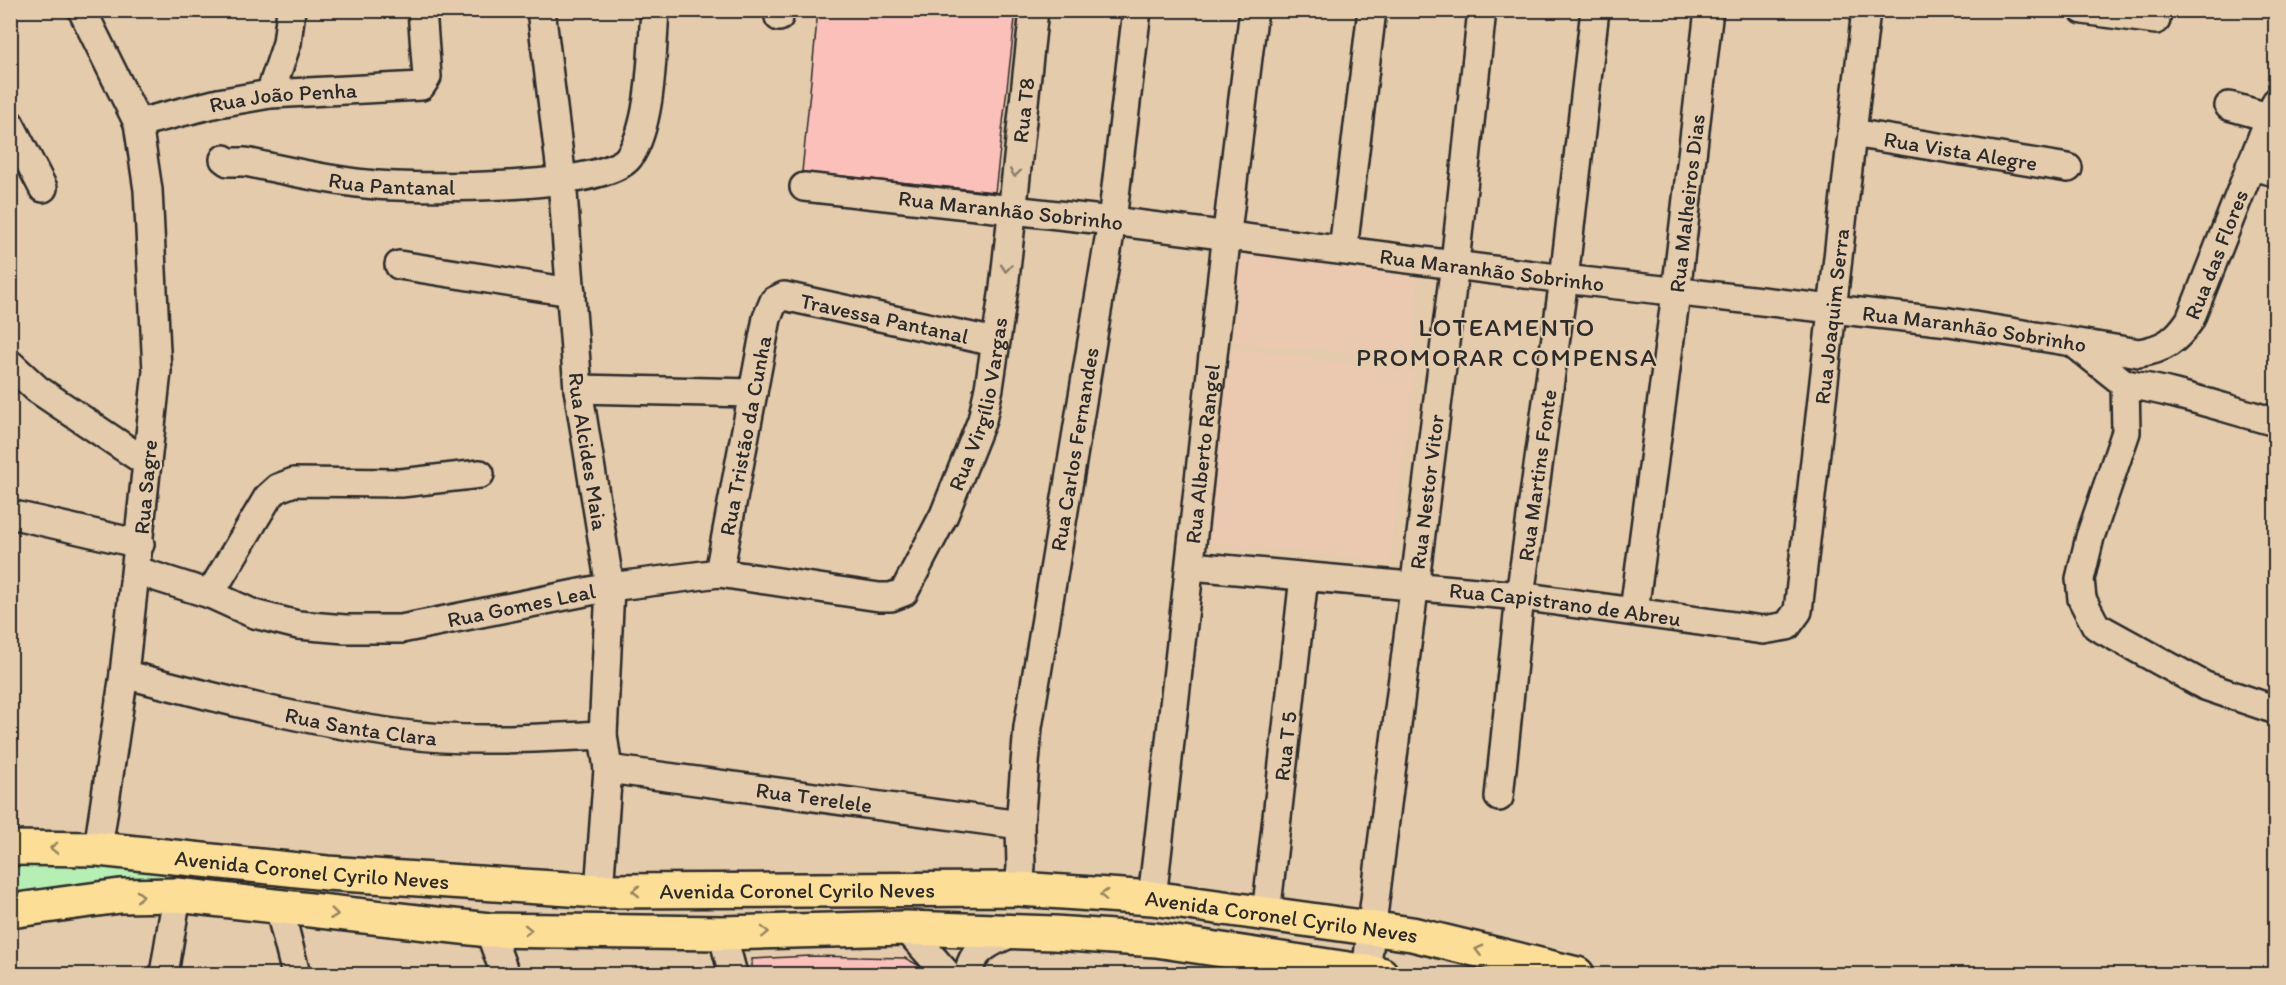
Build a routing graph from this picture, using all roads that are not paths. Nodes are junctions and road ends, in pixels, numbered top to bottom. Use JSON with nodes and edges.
{"nodes":[{"id":1,"x":82,"y":10,"type":"edge"},
{"id":2,"x":291,"y":10,"type":"edge"},
{"id":3,"x":422,"y":10,"type":"edge"},
{"id":4,"x":541,"y":10,"type":"edge"},
{"id":5,"x":656,"y":10,"type":"edge"},
{"id":6,"x":1034,"y":10,"type":"edge"},
{"id":7,"x":1137,"y":10,"type":"edge"},
{"id":8,"x":1254,"y":10,"type":"edge"},
{"id":9,"x":1371,"y":10,"type":"edge"},
{"id":10,"x":1482,"y":10,"type":"edge"},
{"id":11,"x":1595,"y":10,"type":"edge"},
{"id":12,"x":1709,"y":10,"type":"edge"},
{"id":13,"x":1866,"y":10,"type":"edge"},
{"id":14,"x":2083,"y":10,"type":"edge"},
{"id":15,"x":2156,"y":20,"type":"dead end"},
{"id":16,"x":270,"y":94,"type":"junction"},
{"id":17,"x":2229,"y":106,"type":"dead end"},
{"id":18,"x":2272,"y":110,"type":"edge"},
{"id":19,"x":138,"y":123,"type":"junction"},
{"id":20,"x":10,"y":124,"type":"edge"},
{"id":21,"x":1852,"y":133,"type":"junction"},
{"id":22,"x":224,"y":159,"type":"dead end"},
{"id":23,"x":2068,"y":168,"type":"dead end"},
{"id":24,"x":2263,"y":169,"type":"edge"},
{"id":25,"x":562,"y":180,"type":"junction"},
{"id":26,"x":43,"y":188,"type":"dead end"},
{"id":27,"x":804,"y":188,"type":"dead end"},
{"id":28,"x":1011,"y":210,"type":"junction"},
{"id":29,"x":1112,"y":221,"type":"junction"},
{"id":30,"x":1225,"y":236,"type":"junction"},
{"id":31,"x":1343,"y":250,"type":"junction"},
{"id":32,"x":1455,"y":263,"type":"junction"},
{"id":33,"x":399,"y":265,"type":"dead end"},
{"id":34,"x":1564,"y":279,"type":"junction"},
{"id":35,"x":571,"y":292,"type":"junction"},
{"id":36,"x":1676,"y":292,"type":"junction"},
{"id":37,"x":774,"y":301,"type":"joint"},
{"id":38,"x":1832,"y":311,"type":"junction"},
{"id":39,"x":2178,"y":338,"type":"joint"},
{"id":40,"x":995,"y":342,"type":"junction"},
{"id":41,"x":2074,"y":343,"type":"junction"},
{"id":42,"x":10,"y":364,"type":"edge"},
{"id":43,"x":2126,"y":384,"type":"junction"},
{"id":44,"x":578,"y":389,"type":"junction"},
{"id":45,"x":753,"y":393,"type":"junction"},
{"id":46,"x":2276,"y":422,"type":"edge"},
{"id":47,"x":147,"y":463,"type":"junction"},
{"id":48,"x":480,"y":474,"type":"dead end"},
{"id":49,"x":10,"y":514,"type":"edge"},
{"id":50,"x":140,"y":544,"type":"junction"},
{"id":51,"x":1191,"y":566,"type":"junction"},
{"id":52,"x":137,"y":571,"type":"junction"},
{"id":53,"x":719,"y":573,"type":"junction"},
{"id":54,"x":1304,"y":577,"type":"junction"},
{"id":55,"x":1413,"y":585,"type":"junction"},
{"id":56,"x":910,"y":586,"type":"joint"},
{"id":57,"x":610,"y":587,"type":"junction"},
{"id":58,"x":210,"y":594,"type":"junction"},
{"id":59,"x":1520,"y":597,"type":"junction"},
{"id":60,"x":1634,"y":611,"type":"junction"},
{"id":61,"x":1793,"y":620,"type":"joint"},
{"id":62,"x":124,"y":674,"type":"junction"},
{"id":63,"x":2276,"y":710,"type":"edge"},
{"id":64,"x":603,"y":735,"type":"junction"},
{"id":65,"x":608,"y":769,"type":"junction"},
{"id":66,"x":1499,"y":797,"type":"dead end"},
{"id":67,"x":1020,"y":825,"type":"junction"},
{"id":68,"x":10,"y":848,"type":"edge"},
{"id":69,"x":98,"y":849,"type":"junction"},
{"id":70,"x":1019,"y":889,"type":"junction"},
{"id":71,"x":599,"y":891,"type":"junction"},
{"id":72,"x":177,"y":896,"type":"junction"},
{"id":73,"x":1152,"y":898,"type":"junction"},
{"id":74,"x":279,"y":907,"type":"junction"},
{"id":75,"x":10,"y":911,"type":"edge"},
{"id":76,"x":1266,"y":915,"type":"junction"},
{"id":77,"x":1374,"y":927,"type":"junction"},
{"id":78,"x":906,"y":928,"type":"junction"},
{"id":79,"x":489,"y":930,"type":"junction"},
{"id":80,"x":1015,"y":932,"type":"junction"},
{"id":81,"x":722,"y":933,"type":"junction"},
{"id":82,"x":1304,"y":969,"type":"edge"},
{"id":83,"x":1373,"y":973,"type":"edge"},
{"id":84,"x":164,"y":975,"type":"edge"},
{"id":85,"x":296,"y":975,"type":"edge"},
{"id":86,"x":505,"y":975,"type":"edge"},
{"id":87,"x":733,"y":975,"type":"edge"},
{"id":88,"x":947,"y":975,"type":"edge"},
{"id":89,"x":969,"y":975,"type":"edge"},
{"id":90,"x":1577,"y":975,"type":"edge"}],
"edges":[{"from":1,"to":19,"type":"street","name":"Rua Sagre"},
{"from":2,"to":16,"type":"street"},
{"from":3,"to":16,"type":"street","name":"Rua João Penha"},
{"from":4,"to":25,"type":"street","name":"Rua Alcides Maia"},
{"from":5,"to":25,"type":"street","name":"Rua Pantanal"},
{"from":6,"to":28,"type":"street","name":"Rua T8","one_way":true},
{"from":7,"to":29,"type":"street","name":"Rua Carlos Fernandes"},
{"from":8,"to":30,"type":"street","name":"Rua Alberto Rangel"},
{"from":9,"to":31,"type":"street"},
{"from":10,"to":32,"type":"street","name":"Rua Nestor Vitor"},
{"from":11,"to":34,"type":"street","name":"Rua Martins Fonte"},
{"from":12,"to":36,"type":"street","name":"Rua Malheiros Dias"},
{"from":13,"to":21,"type":"street","name":"Rua Joaquim Serra"},
{"from":14,"to":15,"type":"street"},
{"from":16,"to":19,"type":"street","name":"Rua João Penha"},
{"from":17,"to":18,"type":"street"},
{"from":18,"to":24,"type":"street","name":"Rua das Flores"},
{"from":19,"to":47,"type":"street","name":"Rua Sagre"},
{"from":20,"to":26,"type":"street"},
{"from":21,"to":23,"type":"street","name":"Rua Vista Alegre"},
{"from":21,"to":38,"type":"street","name":"Rua Joaquim Serra"},
{"from":22,"to":25,"type":"street","name":"Rua Pantanal"},
{"from":24,"to":39,"type":"street","name":"Rua das Flores"},
{"from":25,"to":35,"type":"street","name":"Rua Alcides Maia"},
{"from":27,"to":28,"type":"street","name":"Rua Maranhão Sobrinho"},
{"from":28,"to":29,"type":"street","name":"Rua Maranhão Sobrinho"},
{"from":28,"to":40,"type":"street","name":"Rua Virgílio Vargas","one_way":true},
{"from":29,"to":30,"type":"street","name":"Rua Maranhão Sobrinho"},
{"from":29,"to":67,"type":"street","name":"Rua Carlos Fernandes"},
{"from":30,"to":31,"type":"street","name":"Rua Maranhão Sobrinho"},
{"from":30,"to":51,"type":"street","name":"Rua Alberto Rangel"},
{"from":31,"to":32,"type":"street","name":"Rua Maranhão Sobrinho"},
{"from":32,"to":34,"type":"street","name":"Rua Maranhão Sobrinho"},
{"from":32,"to":55,"type":"street","name":"Rua Nestor Vitor"},
{"from":33,"to":35,"type":"street"},
{"from":34,"to":36,"type":"street","name":"Rua Maranhão Sobrinho"},
{"from":34,"to":59,"type":"street","name":"Rua Martins Fonte"},
{"from":35,"to":44,"type":"street","name":"Rua Alcides Maia"},
{"from":36,"to":38,"type":"street","name":"Rua Maranhão Sobrinho"},
{"from":36,"to":60,"type":"street","name":"Rua Malheiros Dias"},
{"from":37,"to":40,"type":"street","name":"Travessa Pantanal"},
{"from":37,"to":45,"type":"street","name":"Rua Tristão da Cunha"},
{"from":38,"to":41,"type":"street","name":"Rua Maranhão Sobrinho"},
{"from":38,"to":61,"type":"street","name":"Rua Joaquim Serra"},
{"from":39,"to":41,"type":"street","name":"Rua Maranhão Sobrinho"},
{"from":40,"to":56,"type":"street","name":"Rua Virgílio Vargas"},
{"from":41,"to":43,"type":"street"},
{"from":42,"to":47,"type":"street"},
{"from":43,"to":46,"type":"street"},
{"from":43,"to":63,"type":"street"},
{"from":44,"to":45,"type":"street"},
{"from":44,"to":57,"type":"street","name":"Rua Alcides Maia"},
{"from":45,"to":53,"type":"street","name":"Rua Tristão da Cunha"},
{"from":47,"to":50,"type":"street","name":"Rua Sagre"},
{"from":48,"to":58,"type":"street"},
{"from":49,"to":50,"type":"street"},
{"from":50,"to":52,"type":"street","name":"Rua Sagre"},
{"from":51,"to":54,"type":"street","name":"Rua Capistrano de Abreu"},
{"from":51,"to":73,"type":"street","name":"Rua Alberto Rangel"},
{"from":52,"to":58,"type":"street","name":"Rua Gomes Leal"},
{"from":52,"to":62,"type":"street","name":"Rua Sagre"},
{"from":53,"to":56,"type":"street","name":"Rua Gomes Leal"},
{"from":53,"to":57,"type":"street","name":"Rua Gomes Leal"},
{"from":54,"to":55,"type":"street","name":"Rua Capistrano de Abreu"},
{"from":54,"to":76,"type":"street","name":"Rua T 5"},
{"from":55,"to":59,"type":"street","name":"Rua Capistrano de Abreu"},
{"from":55,"to":77,"type":"street","name":"Rua Nestor Vitor"},
{"from":57,"to":58,"type":"street","name":"Rua Gomes Leal"},
{"from":57,"to":64,"type":"street","name":"Rua Alcides Maia"},
{"from":59,"to":60,"type":"street","name":"Rua Capistrano de Abreu"},
{"from":59,"to":66,"type":"street","name":"Rua Martins Fonte"},
{"from":60,"to":61,"type":"street","name":"Rua Capistrano de Abreu"},
{"from":62,"to":64,"type":"street","name":"Rua Santa Clara"},
{"from":62,"to":69,"type":"street","name":"Rua Sagre"},
{"from":64,"to":65,"type":"street","name":"Rua Alcides Maia"},
{"from":65,"to":67,"type":"street","name":"Rua Terelele"},
{"from":65,"to":71,"type":"street","name":"Rua Alcides Maia"},
{"from":67,"to":70,"type":"street","name":"Rua Carlos Fernandes"},
{"from":69,"to":68,"type":"highway","name":"Avenida Coronel Cyrilo Neves","one_way":true},
{"from":69,"to":71,"type":"highway","name":"Avenida Coronel Cyrilo Neves"},
{"from":70,"to":71,"type":"highway","name":"Avenida Coronel Cyrilo Neves","one_way":true},
{"from":73,"to":70,"type":"highway","name":"Avenida Coronel Cyrilo Neves","one_way":true},
{"from":72,"to":74,"type":"highway","name":"Avenida Coronel Cyrilo Neves"},
{"from":75,"to":72,"type":"highway","name":"Avenida Coronel Cyrilo Neves","one_way":true},
{"from":72,"to":84,"type":"street"},
{"from":73,"to":76,"type":"highway","name":"Avenida Coronel Cyrilo Neves"},
{"from":74,"to":79,"type":"highway","name":"Avenida Coronel Cyrilo Neves","one_way":true},
{"from":74,"to":85,"type":"street"},
{"from":76,"to":77,"type":"highway","name":"Avenida Coronel Cyrilo Neves"},
{"from":77,"to":83,"type":"street","name":"Rua Nestor Vitor"},
{"from":90,"to":77,"type":"highway","name":"Avenida Coronel Cyrilo Neves","one_way":true},
{"from":78,"to":80,"type":"highway","name":"Avenida Coronel Cyrilo Neves"},
{"from":81,"to":78,"type":"highway","name":"Avenida Coronel Cyrilo Neves","one_way":true},
{"from":78,"to":88,"type":"street"},
{"from":79,"to":81,"type":"highway","name":"Avenida Coronel Cyrilo Neves","one_way":true},
{"from":79,"to":86,"type":"street"},
{"from":80,"to":82,"type":"highway","name":"Avenida Coronel Cyrilo Neves"},
{"from":80,"to":89,"type":"street"},
{"from":81,"to":87,"type":"street"},
{"from":82,"to":83,"type":"highway","name":"Avenida Coronel Cyrilo Neves"}]}
